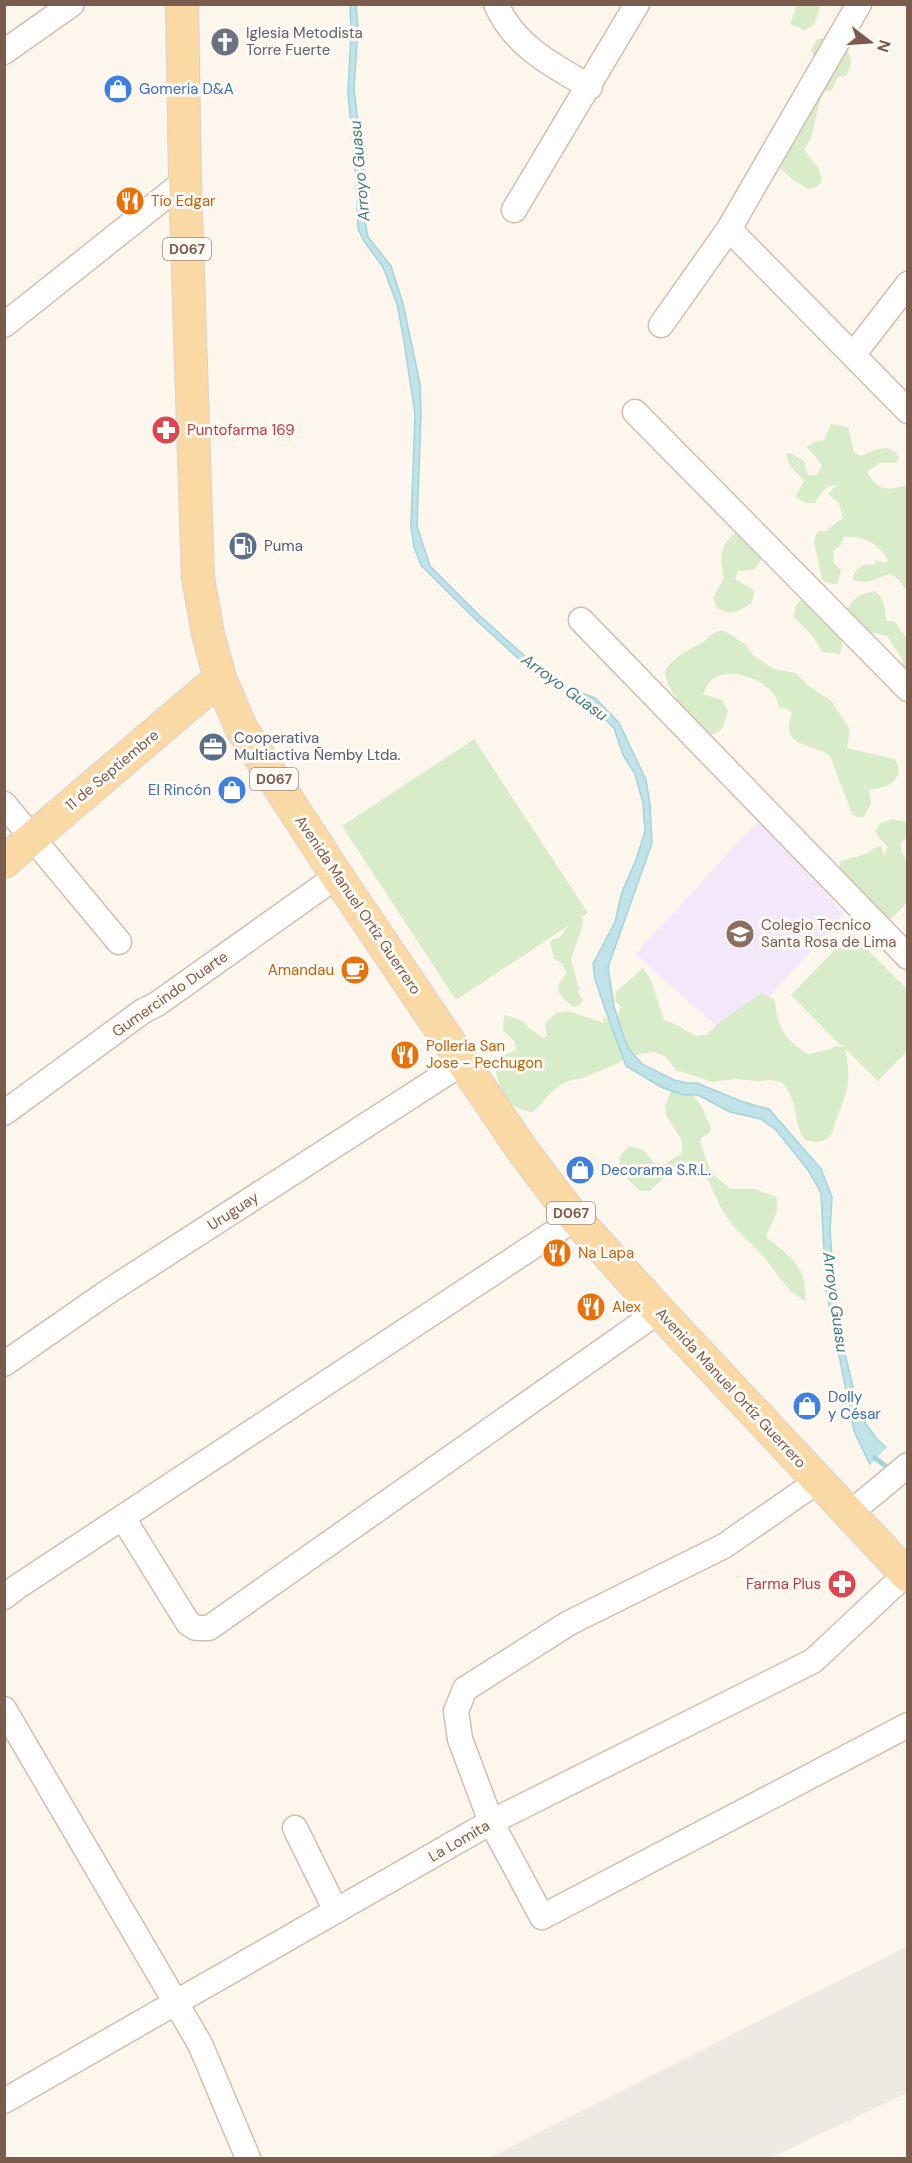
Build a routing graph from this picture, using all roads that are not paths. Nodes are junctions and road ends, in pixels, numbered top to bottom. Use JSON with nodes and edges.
{"nodes":[{"id":1,"x":72,"y":4,"type":"edge"},
{"id":2,"x":182,"y":4,"type":"edge"},
{"id":3,"x":496,"y":4,"type":"edge"},
{"id":4,"x":637,"y":4,"type":"edge"},
{"id":5,"x":859,"y":4,"type":"edge"},
{"id":6,"x":4,"y":52,"type":"edge"},
{"id":7,"x":590,"y":87,"type":"junction"},
{"id":8,"x":185,"y":181,"type":"junction"},
{"id":9,"x":514,"y":210,"type":"dead end"},
{"id":10,"x":729,"y":229,"type":"junction"},
{"id":11,"x":908,"y":284,"type":"edge"},
{"id":12,"x":4,"y":325,"type":"edge"},
{"id":13,"x":661,"y":325,"type":"dead end"},
{"id":14,"x":854,"y":355,"type":"junction"},
{"id":15,"x":908,"y":411,"type":"edge"},
{"id":16,"x":635,"y":412,"type":"dead end"},
{"id":17,"x":581,"y":620,"type":"dead end"},
{"id":18,"x":220,"y":678,"type":"junction"},
{"id":19,"x":908,"y":689,"type":"edge"},
{"id":20,"x":4,"y":804,"type":"edge"},
{"id":21,"x":34,"y":837,"type":"junction"},
{"id":22,"x":4,"y":862,"type":"edge"},
{"id":23,"x":337,"y":876,"type":"junction"},
{"id":24,"x":119,"y":942,"type":"dead end"},
{"id":25,"x":904,"y":946,"type":"edge"},
{"id":26,"x":464,"y":1062,"type":"junction"},
{"id":27,"x":4,"y":1113,"type":"edge"},
{"id":28,"x":576,"y":1218,"type":"junction"},
{"id":29,"x":659,"y":1311,"type":"junction"},
{"id":30,"x":4,"y":1364,"type":"edge"},
{"id":31,"x":908,"y":1465,"type":"edge"},
{"id":32,"x":818,"y":1481,"type":"junction"},
{"id":33,"x":849,"y":1514,"type":"junction"},
{"id":34,"x":123,"y":1518,"type":"junction"},
{"id":35,"x":907,"y":1575,"type":"edge"},
{"id":36,"x":4,"y":1597,"type":"edge"},
{"id":37,"x":4,"y":1709,"type":"edge"},
{"id":38,"x":908,"y":1725,"type":"edge"},
{"id":39,"x":491,"y":1822,"type":"junction"},
{"id":40,"x":295,"y":1828,"type":"dead end"},
{"id":41,"x":336,"y":1911,"type":"junction"},
{"id":42,"x":176,"y":2004,"type":"junction"},
{"id":43,"x":4,"y":2102,"type":"edge"},
{"id":44,"x":248,"y":2158,"type":"edge"}],
"edges":[{"from":1,"to":6,"type":"street"},
{"from":2,"to":8,"type":"main road","name":"Avenida Manuel Ortíz Guerrero","number":"D067"},
{"from":3,"to":7,"type":"street"},
{"from":4,"to":7,"type":"street"},
{"from":5,"to":10,"type":"street"},
{"from":7,"to":9,"type":"street"},
{"from":8,"to":12,"type":"street"},
{"from":8,"to":18,"type":"main road","name":"Avenida Manuel Ortíz Guerrero","number":"D067"},
{"from":10,"to":13,"type":"street"},
{"from":10,"to":14,"type":"street"},
{"from":11,"to":14,"type":"street"},
{"from":14,"to":15,"type":"street"},
{"from":16,"to":19,"type":"street"},
{"from":17,"to":25,"type":"street"},
{"from":18,"to":21,"type":"main road","name":"11 de Septiembre"},
{"from":18,"to":23,"type":"main road","name":"Avenida Manuel Ortíz Guerrero","number":"D067"},
{"from":20,"to":21,"type":"street"},
{"from":21,"to":22,"type":"main road","name":"11 de Septiembre"},
{"from":21,"to":24,"type":"street"},
{"from":23,"to":26,"type":"main road","name":"Avenida Manuel Ortíz Guerrero","number":"D067"},
{"from":23,"to":27,"type":"street","name":"Gumercindo Duarte"},
{"from":26,"to":28,"type":"main road","name":"Avenida Manuel Ortíz Guerrero","number":"D067"},
{"from":26,"to":30,"type":"street","name":"Uruguay"},
{"from":28,"to":29,"type":"main road","name":"Avenida Manuel Ortíz Guerrero","number":"D067"},
{"from":28,"to":34,"type":"street"},
{"from":29,"to":32,"type":"main road","name":"Avenida Manuel Ortíz Guerrero","number":"D067"},
{"from":29,"to":34,"type":"street"},
{"from":31,"to":33,"type":"street"},
{"from":32,"to":33,"type":"main road","name":"Avenida Manuel Ortíz Guerrero","number":"D067"},
{"from":32,"to":39,"type":"street"},
{"from":33,"to":35,"type":"main road","name":"Avenida Manuel Ortíz Guerrero","number":"D067"},
{"from":34,"to":36,"type":"street"},
{"from":35,"to":39,"type":"street","name":"La Lomita"},
{"from":37,"to":42,"type":"street"},
{"from":38,"to":39,"type":"street"},
{"from":39,"to":41,"type":"street","name":"La Lomita"},
{"from":40,"to":41,"type":"street"},
{"from":41,"to":42,"type":"street","name":"La Lomita"},
{"from":42,"to":43,"type":"street","name":"La Lomita"},
{"from":42,"to":44,"type":"street"}]}
